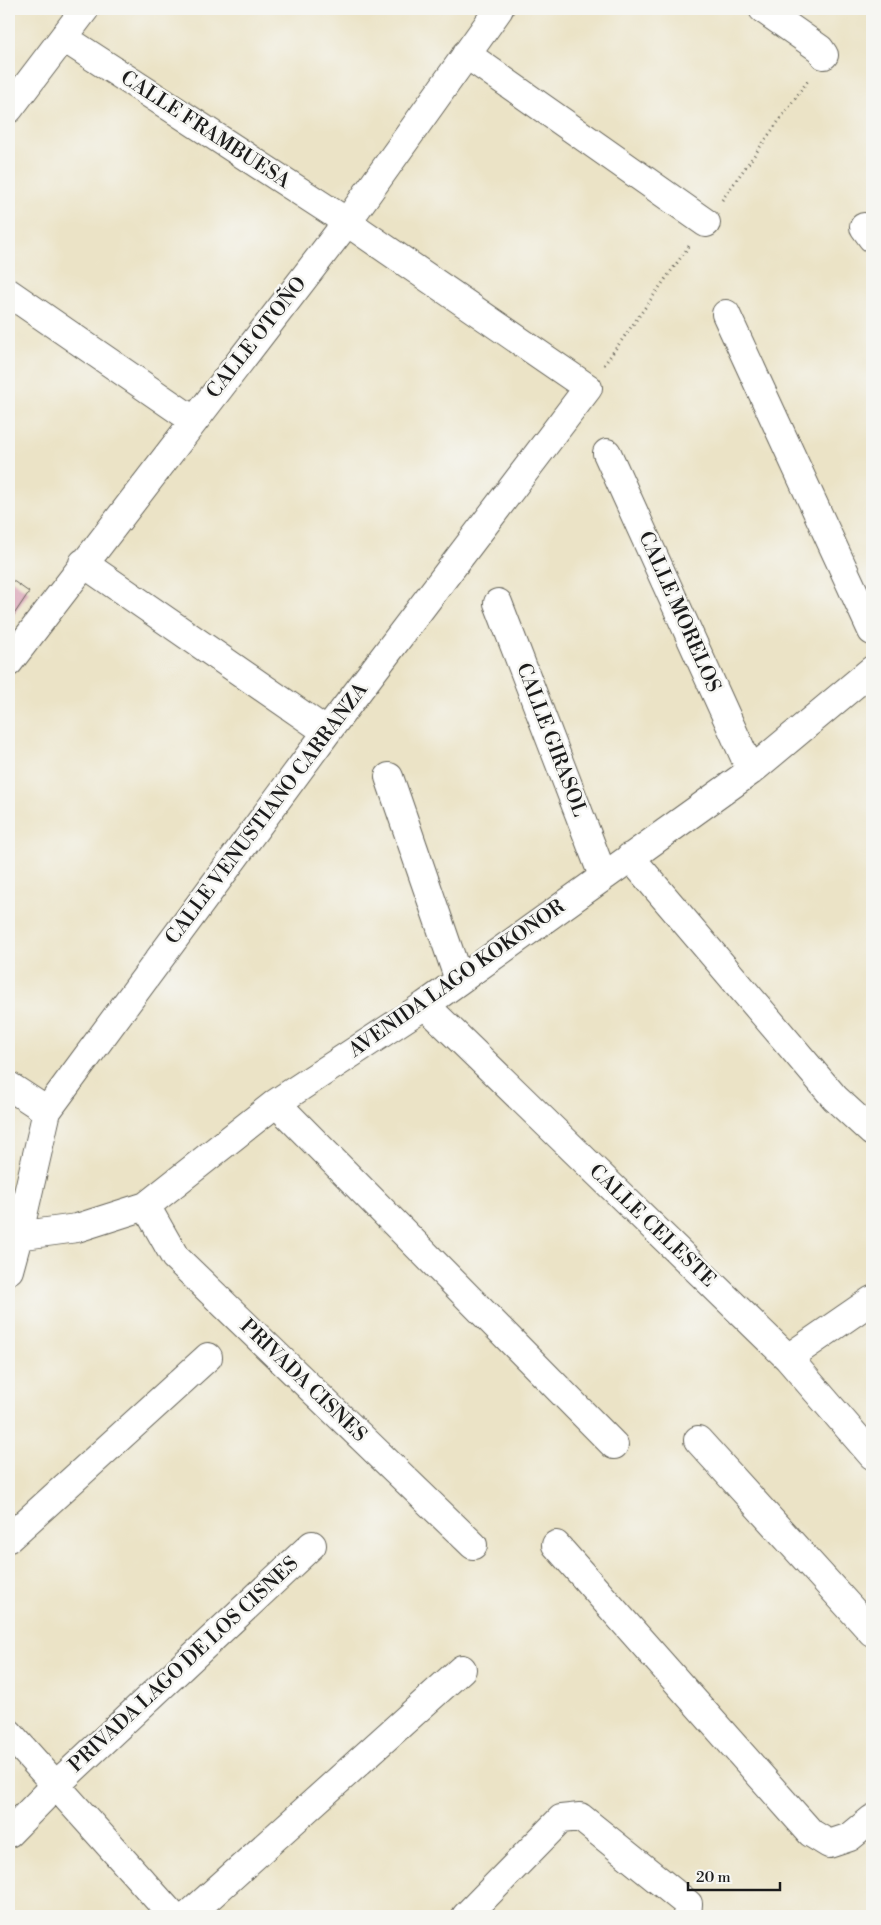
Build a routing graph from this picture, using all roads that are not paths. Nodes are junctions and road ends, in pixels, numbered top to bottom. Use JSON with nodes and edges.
{"nodes":[{"id":1,"x":85,"y":9,"type":"edge"},
{"id":2,"x":498,"y":9,"type":"edge"},
{"id":3,"x":763,"y":9,"type":"edge"},
{"id":4,"x":64,"y":38,"type":"junction"},
{"id":5,"x":466,"y":54,"type":"junction"},
{"id":6,"x":824,"y":55,"type":"dead end"},
{"id":7,"x":9,"y":109,"type":"edge"},
{"id":8,"x":347,"y":222,"type":"junction"},
{"id":9,"x":706,"y":223,"type":"dead end"},
{"id":10,"x":9,"y":293,"type":"edge"},
{"id":11,"x":726,"y":314,"type":"dead end"},
{"id":12,"x":588,"y":388,"type":"joint"},
{"id":13,"x":193,"y":420,"type":"junction"},
{"id":14,"x":607,"y":453,"type":"dead end"},
{"id":15,"x":83,"y":563,"type":"junction"},
{"id":16,"x":498,"y":603,"type":"dead end"},
{"id":17,"x":872,"y":631,"type":"edge"},
{"id":18,"x":9,"y":662,"type":"edge"},
{"id":19,"x":872,"y":670,"type":"edge"},
{"id":20,"x":327,"y":732,"type":"junction"},
{"id":21,"x":751,"y":771,"type":"junction"},
{"id":22,"x":389,"y":777,"type":"dead end"},
{"id":23,"x":630,"y":857,"type":"junction"},
{"id":24,"x":603,"y":876,"type":"junction"},
{"id":25,"x":459,"y":980,"type":"junction"},
{"id":26,"x":425,"y":1005,"type":"junction"},
{"id":27,"x":9,"y":1086,"type":"edge"},
{"id":28,"x":276,"y":1102,"type":"junction"},
{"id":29,"x":47,"y":1111,"type":"junction"},
{"id":30,"x":872,"y":1132,"type":"edge"},
{"id":31,"x":146,"y":1206,"type":"junction"},
{"id":32,"x":14,"y":1237,"type":"edge"},
{"id":33,"x":9,"y":1270,"type":"edge"},
{"id":34,"x":872,"y":1300,"type":"edge"},
{"id":35,"x":208,"y":1357,"type":"dead end"},
{"id":36,"x":788,"y":1358,"type":"junction"},
{"id":37,"x":698,"y":1440,"type":"dead end"},
{"id":38,"x":614,"y":1445,"type":"dead end"},
{"id":39,"x":872,"y":1455,"type":"edge"},
{"id":40,"x":9,"y":1538,"type":"edge"},
{"id":41,"x":556,"y":1544,"type":"dead end"},
{"id":42,"x":312,"y":1545,"type":"dead end"},
{"id":43,"x":473,"y":1545,"type":"dead end"},
{"id":44,"x":872,"y":1632,"type":"edge"},
{"id":45,"x":462,"y":1669,"type":"dead end"},
{"id":46,"x":9,"y":1733,"type":"edge"},
{"id":47,"x":56,"y":1786,"type":"junction"},
{"id":48,"x":872,"y":1819,"type":"edge"},
{"id":49,"x":9,"y":1833,"type":"edge"},
{"id":50,"x":173,"y":1916,"type":"edge"},
{"id":51,"x":188,"y":1916,"type":"edge"},
{"id":52,"x":466,"y":1916,"type":"edge"},
{"id":53,"x":687,"y":1916,"type":"edge"}],
"edges":[{"from":1,"to":4,"type":"street"},
{"from":2,"to":5,"type":"street","name":"CALLE OTOÑO"},
{"from":3,"to":6,"type":"street"},
{"from":4,"to":7,"type":"street"},
{"from":4,"to":8,"type":"street","name":"CALLE FRAMBUESA"},
{"from":5,"to":8,"type":"street","name":"CALLE OTOÑO"},
{"from":5,"to":9,"type":"street"},
{"from":8,"to":12,"type":"street","name":"CALLE FRAMBUESA"},
{"from":8,"to":13,"type":"street","name":"CALLE OTOÑO"},
{"from":10,"to":13,"type":"street"},
{"from":11,"to":17,"type":"street"},
{"from":12,"to":20,"type":"street","name":"CALLE VENUSTIANO CARRANZA"},
{"from":13,"to":15,"type":"street","name":"CALLE OTOÑO"},
{"from":14,"to":21,"type":"street","name":"CALLE MORELOS"},
{"from":15,"to":18,"type":"street","name":"CALLE OTOÑO"},
{"from":15,"to":20,"type":"street"},
{"from":16,"to":24,"type":"street","name":"CALLE GIRASOL"},
{"from":19,"to":21,"type":"street","name":"AVENIDA LAGO KOKONOR"},
{"from":20,"to":29,"type":"street","name":"CALLE VENUSTIANO CARRANZA"},
{"from":21,"to":23,"type":"street","name":"AVENIDA LAGO KOKONOR"},
{"from":22,"to":25,"type":"street"},
{"from":23,"to":24,"type":"street","name":"AVENIDA LAGO KOKONOR"},
{"from":23,"to":30,"type":"street"},
{"from":24,"to":25,"type":"street","name":"AVENIDA LAGO KOKONOR"},
{"from":25,"to":26,"type":"street","name":"AVENIDA LAGO KOKONOR"},
{"from":26,"to":28,"type":"street","name":"AVENIDA LAGO KOKONOR"},
{"from":26,"to":36,"type":"street","name":"CALLE CELESTE"},
{"from":27,"to":29,"type":"street"},
{"from":28,"to":31,"type":"street","name":"AVENIDA LAGO KOKONOR"},
{"from":28,"to":38,"type":"street"},
{"from":29,"to":32,"type":"street","name":"CALLE VENUSTIANO CARRANZA"},
{"from":31,"to":32,"type":"street","name":"AVENIDA LAGO KOKONOR"},
{"from":31,"to":43,"type":"street","name":"PRIVADA CISNES"},
{"from":32,"to":33,"type":"street","name":"CALLE VENUSTIANO CARRANZA"},
{"from":34,"to":36,"type":"street"},
{"from":35,"to":40,"type":"street"},
{"from":36,"to":39,"type":"street","name":"CALLE CELESTE"},
{"from":37,"to":44,"type":"street"},
{"from":41,"to":48,"type":"street"},
{"from":42,"to":47,"type":"street","name":"PRIVADA LAGO DE LOS CISNES"},
{"from":45,"to":51,"type":"street"},
{"from":46,"to":47,"type":"street"},
{"from":47,"to":49,"type":"street","name":"PRIVADA LAGO DE LOS CISNES"},
{"from":47,"to":50,"type":"street"},
{"from":52,"to":53,"type":"street"}]}
